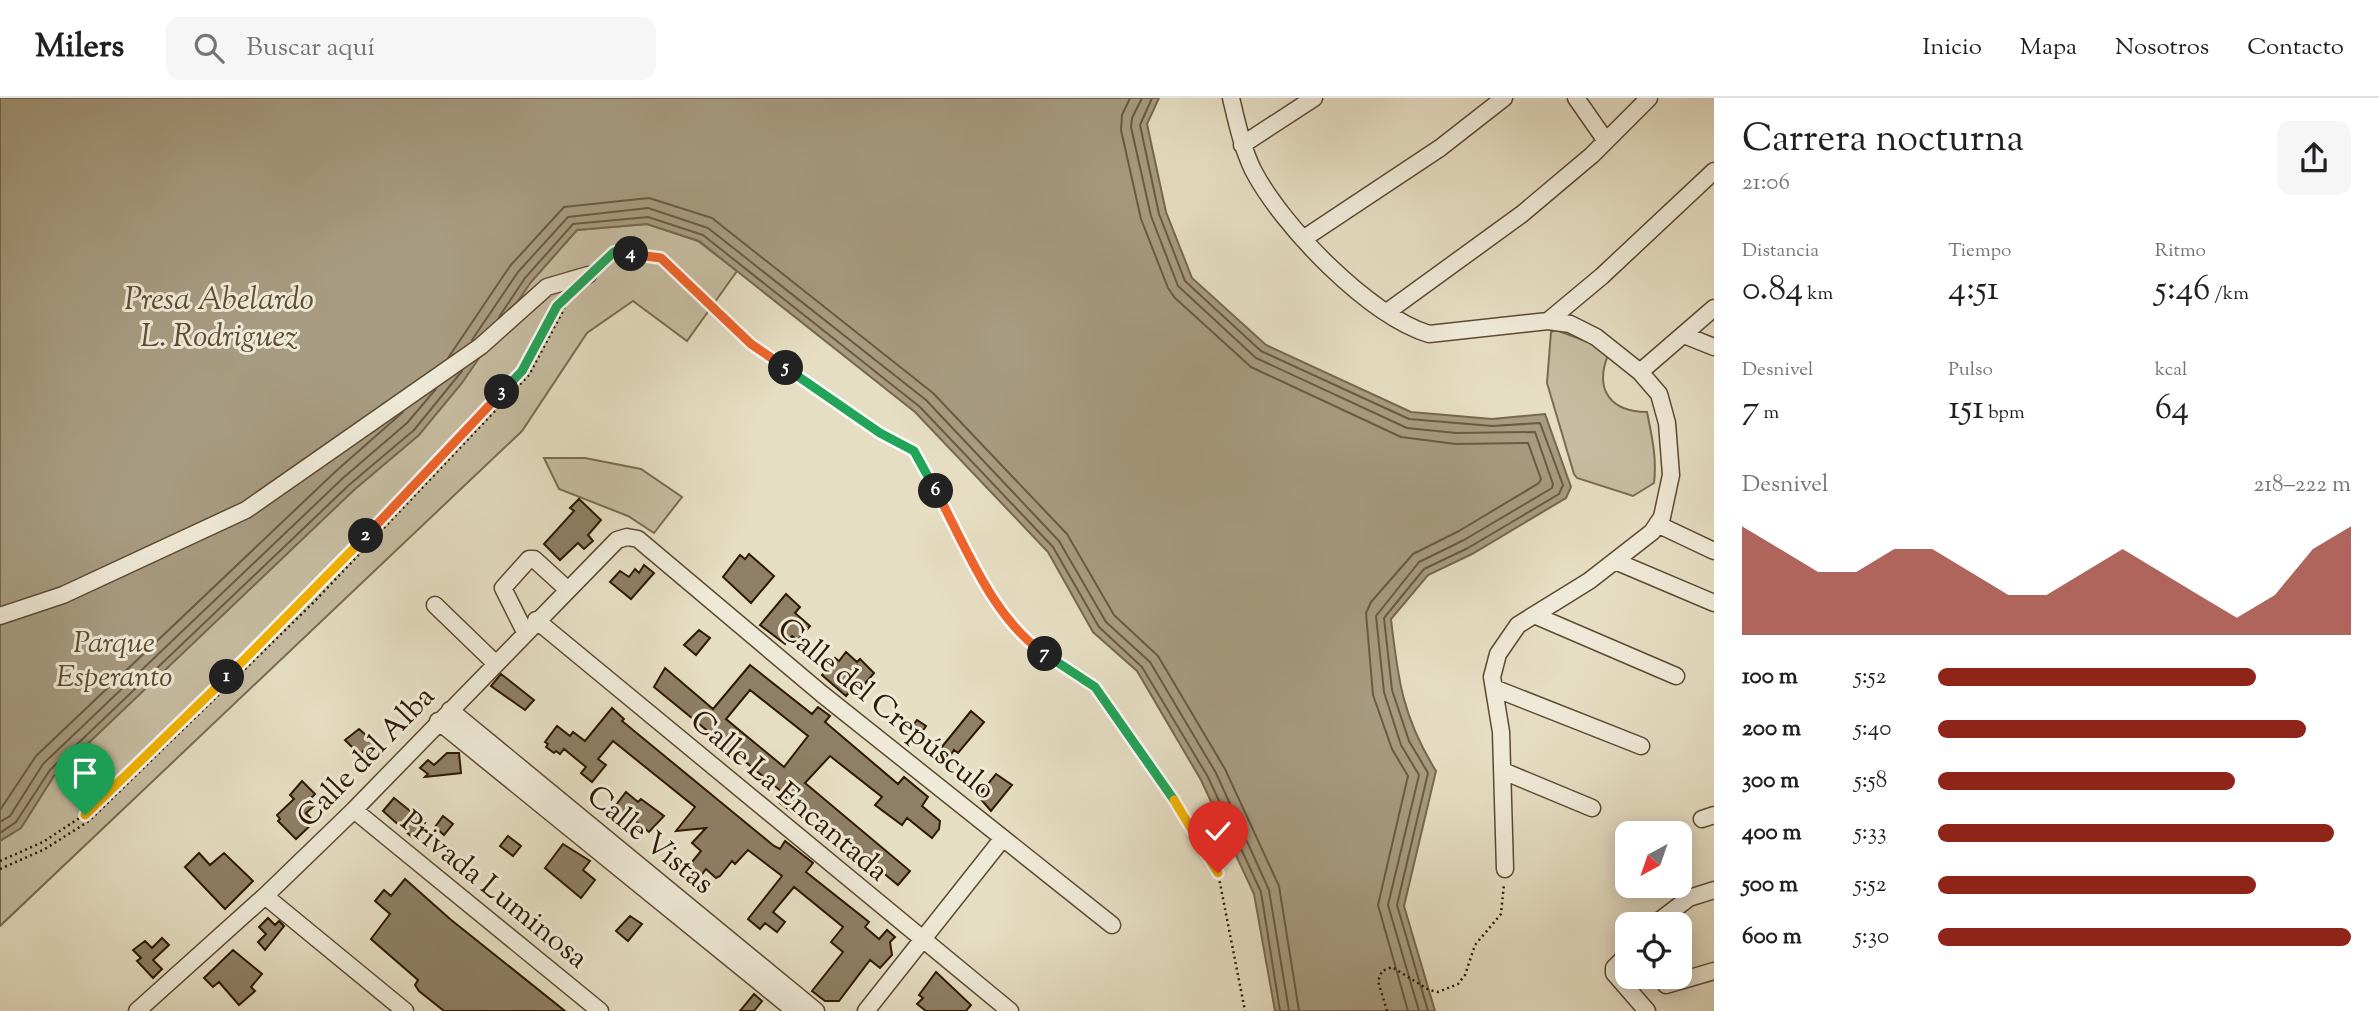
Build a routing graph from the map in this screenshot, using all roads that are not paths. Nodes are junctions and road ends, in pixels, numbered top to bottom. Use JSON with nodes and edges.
{"nodes":[{"id":1,"x":1231,"y":98,"type":"edge"},
{"id":2,"x":1314,"y":98,"type":"edge"},
{"id":3,"x":1504,"y":98,"type":"edge"},
{"id":4,"x":1576,"y":98,"type":"edge"},
{"id":5,"x":1649,"y":98,"type":"edge"},
{"id":6,"x":1606,"y":141,"type":"junction"},
{"id":7,"x":1242,"y":145,"type":"junction"},
{"id":8,"x":1714,"y":172,"type":"edge"},
{"id":9,"x":1303,"y":239,"type":"junction"},
{"id":10,"x":588,"y":275,"type":"road end"},
{"id":11,"x":1714,"y":308,"type":"edge"},
{"id":12,"x":1387,"y":312,"type":"junction"},
{"id":13,"x":1548,"y":321,"type":"junction"},
{"id":14,"x":1684,"y":335,"type":"junction"},
{"id":15,"x":1714,"y":347,"type":"edge"},
{"id":16,"x":1640,"y":372,"type":"junction"},
{"id":17,"x":1657,"y":524,"type":"junction"},
{"id":18,"x":627,"y":537,"type":"joint"},
{"id":19,"x":1714,"y":551,"type":"edge"},
{"id":20,"x":1615,"y":561,"type":"junction"},
{"id":21,"x":567,"y":589,"type":"junction"},
{"id":22,"x":1714,"y":603,"type":"edge"},
{"id":23,"x":435,"y":605,"type":"dead end"},
{"id":24,"x":1534,"y":615,"type":"junction"},
{"id":25,"x":0,"y":616,"type":"edge"},
{"id":26,"x":531,"y":626,"type":"junction"},
{"id":27,"x":495,"y":663,"type":"junction"},
{"id":28,"x":1676,"y":676,"type":"dead end"},
{"id":29,"x":1494,"y":688,"type":"junction"},
{"id":30,"x":444,"y":715,"type":"junction"},
{"id":31,"x":1641,"y":746,"type":"dead end"},
{"id":32,"x":1503,"y":771,"type":"junction"},
{"id":33,"x":1592,"y":808,"type":"dead end"},
{"id":34,"x":354,"y":810,"type":"junction"},
{"id":35,"x":1003,"y":838,"type":"junction"},
{"id":36,"x":1505,"y":869,"type":"road end"},
{"id":37,"x":1714,"y":890,"type":"edge"},
{"id":38,"x":265,"y":896,"type":"junction"},
{"id":39,"x":1671,"y":912,"type":"edge"},
{"id":40,"x":1112,"y":925,"type":"dead end"},
{"id":41,"x":706,"y":930,"type":"junction"},
{"id":42,"x":921,"y":940,"type":"junction"},
{"id":43,"x":1714,"y":971,"type":"edge"},
{"id":44,"x":1692,"y":977,"type":"edge"},
{"id":45,"x":1628,"y":989,"type":"edge"},
{"id":46,"x":137,"y":1011,"type":"edge"},
{"id":47,"x":405,"y":1011,"type":"edge"},
{"id":48,"x":600,"y":1011,"type":"edge"},
{"id":49,"x":795,"y":1011,"type":"edge"},
{"id":50,"x":816,"y":1011,"type":"edge"},
{"id":51,"x":866,"y":1011,"type":"edge"},
{"id":52,"x":1010,"y":1011,"type":"edge"},
{"id":53,"x":1647,"y":1011,"type":"edge"}],
"edges":[{"from":1,"to":7,"type":"street"},
{"from":2,"to":7,"type":"street"},
{"from":3,"to":9,"type":"street"},
{"from":4,"to":6,"type":"street"},
{"from":5,"to":6,"type":"street"},
{"from":6,"to":12,"type":"street"},
{"from":7,"to":9,"type":"street"},
{"from":8,"to":13,"type":"street"},
{"from":9,"to":12,"type":"street"},
{"from":10,"to":25,"type":"street"},
{"from":11,"to":14,"type":"street"},
{"from":12,"to":13,"type":"street"},
{"from":13,"to":16,"type":"street"},
{"from":14,"to":15,"type":"street"},
{"from":14,"to":16,"type":"street"},
{"from":16,"to":17,"type":"street"},
{"from":17,"to":19,"type":"street"},
{"from":17,"to":20,"type":"street"},
{"from":18,"to":21,"type":"street","name":"Calle del Alba"},
{"from":18,"to":35,"type":"street","name":"Calle del Crepúsculo"},
{"from":20,"to":22,"type":"street"},
{"from":20,"to":24,"type":"street"},
{"from":21,"to":26,"type":"street","name":"Calle del Alba"},
{"from":21,"to":26,"type":"street"},
{"from":23,"to":27,"type":"street"},
{"from":24,"to":28,"type":"street"},
{"from":24,"to":29,"type":"street"},
{"from":26,"to":27,"type":"street","name":"Calle del Alba"},
{"from":26,"to":42,"type":"street","name":"Calle La Encantada"},
{"from":27,"to":30,"type":"street","name":"Calle del Alba"},
{"from":29,"to":31,"type":"street"},
{"from":29,"to":32,"type":"street"},
{"from":30,"to":34,"type":"street","name":"Calle del Alba"},
{"from":30,"to":41,"type":"street","name":"Calle Vistas"},
{"from":32,"to":33,"type":"street"},
{"from":32,"to":36,"type":"street"},
{"from":34,"to":38,"type":"street","name":"Calle del Alba"},
{"from":34,"to":48,"type":"street","name":"Privada Luminosa"},
{"from":35,"to":40,"type":"street","name":"Calle del Crepúsculo"},
{"from":35,"to":42,"type":"street"},
{"from":37,"to":39,"type":"street"},
{"from":38,"to":46,"type":"street","name":"Calle del Alba"},
{"from":38,"to":47,"type":"street"},
{"from":41,"to":49,"type":"street","name":"Calle Vistas"},
{"from":41,"to":50,"type":"street","name":"Calle Vistas"},
{"from":42,"to":51,"type":"street"},
{"from":42,"to":52,"type":"street","name":"Calle La Encantada"},
{"from":43,"to":44,"type":"street"},
{"from":45,"to":53,"type":"street"}]}
